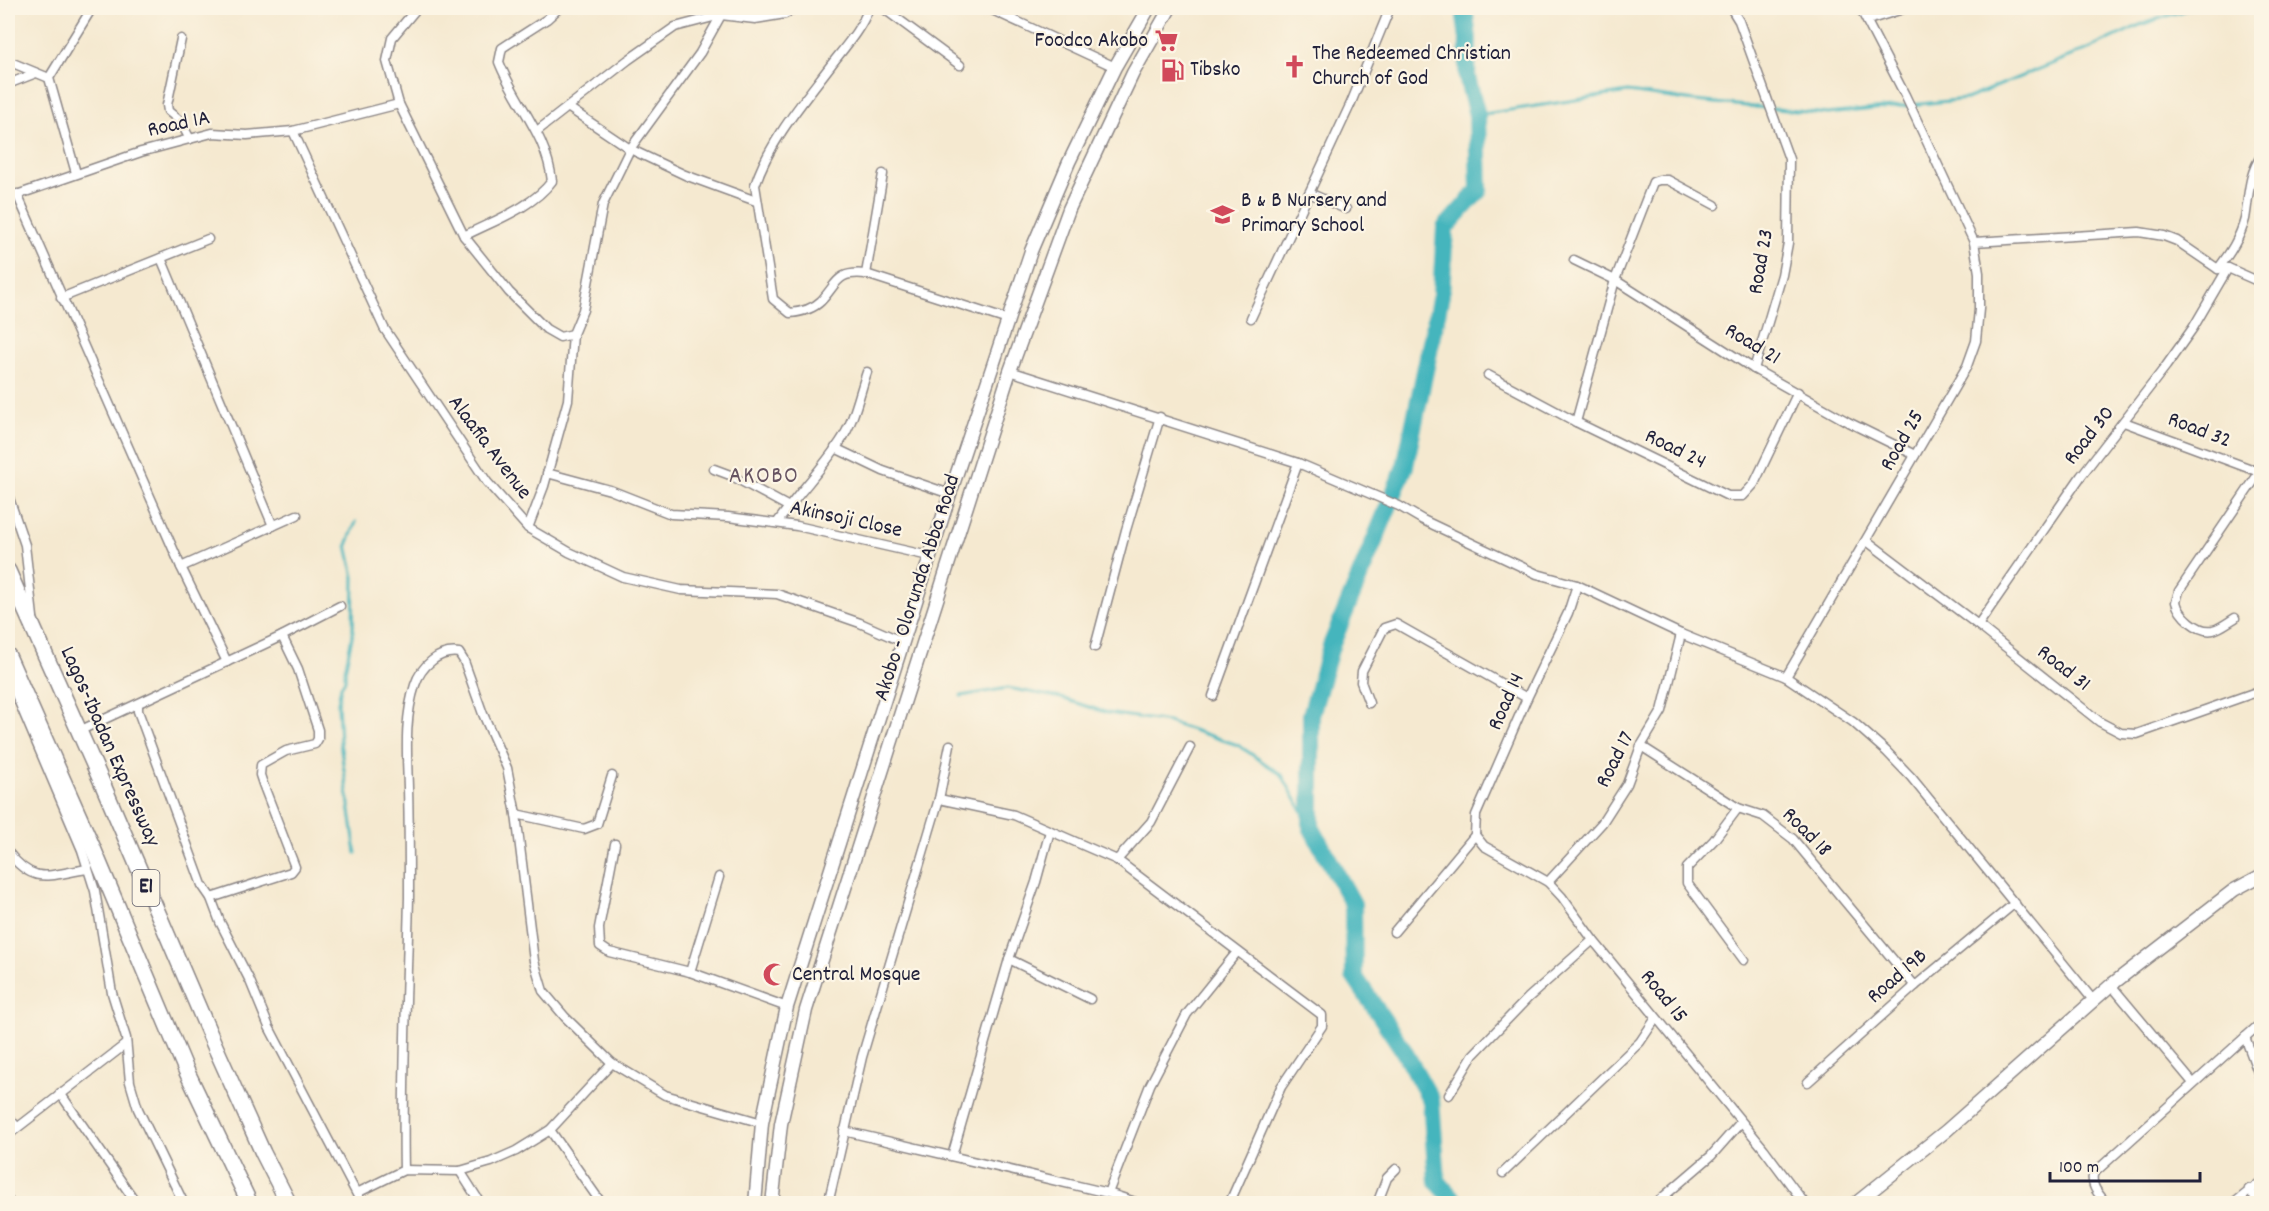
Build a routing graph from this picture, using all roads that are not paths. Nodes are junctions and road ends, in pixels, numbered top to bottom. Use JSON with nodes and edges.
{"nodes":[{"id":1,"x":92,"y":8,"type":"edge"},
{"id":2,"x":418,"y":8,"type":"edge"},
{"id":3,"x":559,"y":8,"type":"edge"},
{"id":4,"x":795,"y":8,"type":"edge"},
{"id":5,"x":869,"y":8,"type":"edge"},
{"id":6,"x":883,"y":8,"type":"edge"},
{"id":7,"x":988,"y":8,"type":"edge"},
{"id":8,"x":1149,"y":8,"type":"edge"},
{"id":9,"x":1170,"y":8,"type":"edge"},
{"id":10,"x":1390,"y":8,"type":"edge"},
{"id":11,"x":1731,"y":8,"type":"edge"},
{"id":12,"x":1860,"y":8,"type":"edge"},
{"id":13,"x":1906,"y":8,"type":"edge"},
{"id":14,"x":723,"y":11,"type":"edge"},
{"id":15,"x":1868,"y":20,"type":"junction"},
{"id":16,"x":1134,"y":34,"type":"junction"},
{"id":17,"x":181,"y":39,"type":"dead end"},
{"id":18,"x":1150,"y":43,"type":"junction"},
{"id":19,"x":8,"y":61,"type":"edge"},
{"id":20,"x":960,"y":65,"type":"dead end"},
{"id":21,"x":1115,"y":67,"type":"junction"},
{"id":22,"x":36,"y":73,"type":"junction"},
{"id":23,"x":49,"y":78,"type":"junction"},
{"id":24,"x":8,"y":84,"type":"edge"},
{"id":25,"x":399,"y":104,"type":"junction"},
{"id":26,"x":569,"y":108,"type":"junction"},
{"id":27,"x":537,"y":130,"type":"junction"},
{"id":28,"x":293,"y":131,"type":"junction"},
{"id":29,"x":190,"y":139,"type":"junction"},
{"id":30,"x":630,"y":149,"type":"junction"},
{"id":31,"x":2262,"y":155,"type":"edge"},
{"id":32,"x":76,"y":173,"type":"junction"},
{"id":33,"x":884,"y":174,"type":"dead end"},
{"id":34,"x":1309,"y":193,"type":"junction"},
{"id":35,"x":17,"y":194,"type":"junction"},
{"id":36,"x":8,"y":198,"type":"edge"},
{"id":37,"x":756,"y":201,"type":"junction"},
{"id":38,"x":1715,"y":205,"type":"dead end"},
{"id":39,"x":1346,"y":209,"type":"dead end"},
{"id":40,"x":464,"y":236,"type":"junction"},
{"id":41,"x":208,"y":239,"type":"dead end"},
{"id":42,"x":1974,"y":242,"type":"junction"},
{"id":43,"x":161,"y":258,"type":"junction"},
{"id":44,"x":1574,"y":260,"type":"dead end"},
{"id":45,"x":2218,"y":268,"type":"junction"},
{"id":46,"x":2228,"y":268,"type":"junction"},
{"id":47,"x":866,"y":274,"type":"junction"},
{"id":48,"x":1615,"y":279,"type":"junction"},
{"id":49,"x":2262,"y":283,"type":"edge"},
{"id":50,"x":62,"y":298,"type":"junction"},
{"id":51,"x":1251,"y":318,"type":"dead end"},
{"id":52,"x":1008,"y":320,"type":"junction"},
{"id":53,"x":573,"y":334,"type":"junction"},
{"id":54,"x":1755,"y":369,"type":"junction"},
{"id":55,"x":1010,"y":371,"type":"junction"},
{"id":56,"x":867,"y":372,"type":"dead end"},
{"id":57,"x":1488,"y":375,"type":"dead end"},
{"id":58,"x":1798,"y":392,"type":"junction"},
{"id":59,"x":1160,"y":417,"type":"junction"},
{"id":60,"x":1576,"y":422,"type":"junction"},
{"id":61,"x":2124,"y":422,"type":"junction"},
{"id":62,"x":835,"y":448,"type":"junction"},
{"id":63,"x":1915,"y":455,"type":"junction"},
{"id":64,"x":1298,"y":463,"type":"junction"},
{"id":65,"x":714,"y":469,"type":"dead end"},
{"id":66,"x":547,"y":473,"type":"junction"},
{"id":67,"x":2260,"y":473,"type":"edge"},
{"id":68,"x":950,"y":494,"type":"junction"},
{"id":69,"x":8,"y":495,"type":"edge"},
{"id":70,"x":789,"y":507,"type":"junction"},
{"id":71,"x":297,"y":515,"type":"dead end"},
{"id":72,"x":777,"y":523,"type":"junction"},
{"id":73,"x":273,"y":526,"type":"junction"},
{"id":74,"x":528,"y":528,"type":"junction"},
{"id":75,"x":936,"y":535,"type":"junction"},
{"id":76,"x":954,"y":541,"type":"junction"},
{"id":77,"x":1867,"y":541,"type":"junction"},
{"id":78,"x":929,"y":556,"type":"junction"},
{"id":79,"x":181,"y":567,"type":"junction"},
{"id":80,"x":8,"y":571,"type":"edge"},
{"id":81,"x":1577,"y":585,"type":"junction"},
{"id":82,"x":340,"y":606,"type":"dead end"},
{"id":83,"x":2235,"y":618,"type":"dead end"},
{"id":84,"x":1978,"y":625,"type":"junction"},
{"id":85,"x":34,"y":632,"type":"junction"},
{"id":86,"x":1681,"y":634,"type":"junction"},
{"id":87,"x":282,"y":636,"type":"junction"},
{"id":88,"x":903,"y":642,"type":"junction"},
{"id":89,"x":1095,"y":647,"type":"dead end"},
{"id":90,"x":8,"y":656,"type":"edge"},
{"id":91,"x":227,"y":662,"type":"junction"},
{"id":92,"x":8,"y":676,"type":"edge"},
{"id":93,"x":1786,"y":676,"type":"junction"},
{"id":94,"x":2262,"y":690,"type":"edge"},
{"id":95,"x":1213,"y":696,"type":"dead end"},
{"id":96,"x":11,"y":697,"type":"edge"},
{"id":97,"x":1527,"y":698,"type":"junction"},
{"id":98,"x":1369,"y":703,"type":"dead end"},
{"id":99,"x":138,"y":705,"type":"junction"},
{"id":100,"x":79,"y":731,"type":"junction"},
{"id":101,"x":950,"y":745,"type":"dead end"},
{"id":102,"x":1641,"y":746,"type":"junction"},
{"id":103,"x":1190,"y":747,"type":"dead end"},
{"id":104,"x":612,"y":776,"type":"dead end"},
{"id":105,"x":939,"y":799,"type":"junction"},
{"id":106,"x":1738,"y":808,"type":"junction"},
{"id":107,"x":516,"y":814,"type":"junction"},
{"id":108,"x":1050,"y":831,"type":"junction"},
{"id":109,"x":1475,"y":835,"type":"junction"},
{"id":110,"x":615,"y":844,"type":"dead end"},
{"id":111,"x":8,"y":852,"type":"edge"},
{"id":112,"x":1117,"y":860,"type":"junction"},
{"id":113,"x":88,"y":869,"type":"junction"},
{"id":114,"x":2262,"y":875,"type":"edge"},
{"id":115,"x":719,"y":877,"type":"dead end"},
{"id":116,"x":1548,"y":882,"type":"junction"},
{"id":117,"x":211,"y":898,"type":"junction"},
{"id":118,"x":2014,"y":903,"type":"junction"},
{"id":119,"x":1394,"y":932,"type":"dead end"},
{"id":120,"x":1593,"y":940,"type":"junction"},
{"id":121,"x":1237,"y":952,"type":"junction"},
{"id":122,"x":1009,"y":959,"type":"junction"},
{"id":123,"x":1744,"y":960,"type":"dead end"},
{"id":124,"x":690,"y":972,"type":"junction"},
{"id":125,"x":2111,"y":985,"type":"junction"},
{"id":126,"x":1915,"y":986,"type":"junction"},
{"id":127,"x":1090,"y":999,"type":"dead end"},
{"id":128,"x":2093,"y":1000,"type":"junction"},
{"id":129,"x":787,"y":1007,"type":"junction"},
{"id":130,"x":1656,"y":1018,"type":"junction"},
{"id":131,"x":2262,"y":1022,"type":"edge"},
{"id":132,"x":781,"y":1030,"type":"junction"},
{"id":133,"x":800,"y":1035,"type":"junction"},
{"id":134,"x":2245,"y":1037,"type":"junction"},
{"id":135,"x":126,"y":1044,"type":"junction"},
{"id":136,"x":612,"y":1063,"type":"junction"},
{"id":137,"x":1809,"y":1082,"type":"dead end"},
{"id":138,"x":2193,"y":1083,"type":"junction"},
{"id":139,"x":2262,"y":1083,"type":"edge"},
{"id":140,"x":60,"y":1093,"type":"junction"},
{"id":141,"x":1449,"y":1095,"type":"dead end"},
{"id":142,"x":8,"y":1117,"type":"edge"},
{"id":143,"x":1741,"y":1122,"type":"junction"},
{"id":144,"x":762,"y":1123,"type":"junction"},
{"id":145,"x":17,"y":1127,"type":"junction"},
{"id":146,"x":550,"y":1130,"type":"junction"},
{"id":147,"x":844,"y":1131,"type":"junction"},
{"id":148,"x":8,"y":1135,"type":"edge"},
{"id":149,"x":952,"y":1156,"type":"junction"},
{"id":150,"x":1396,"y":1169,"type":"dead end"},
{"id":151,"x":404,"y":1170,"type":"junction"},
{"id":152,"x":460,"y":1171,"type":"junction"},
{"id":153,"x":1503,"y":1173,"type":"dead end"},
{"id":154,"x":2262,"y":1181,"type":"edge"},
{"id":155,"x":2249,"y":1189,"type":"junction"},
{"id":156,"x":357,"y":1193,"type":"junction"},
{"id":157,"x":1108,"y":1193,"type":"junction"},
{"id":158,"x":8,"y":1200,"type":"edge"},
{"id":159,"x":10,"y":1203,"type":"edge"},
{"id":160,"x":137,"y":1203,"type":"edge"},
{"id":161,"x":184,"y":1203,"type":"edge"},
{"id":162,"x":250,"y":1203,"type":"edge"},
{"id":163,"x":288,"y":1203,"type":"edge"},
{"id":164,"x":362,"y":1203,"type":"edge"},
{"id":165,"x":481,"y":1203,"type":"edge"},
{"id":166,"x":602,"y":1203,"type":"edge"},
{"id":167,"x":755,"y":1203,"type":"edge"},
{"id":168,"x":772,"y":1203,"type":"edge"},
{"id":169,"x":828,"y":1203,"type":"edge"},
{"id":170,"x":1142,"y":1203,"type":"edge"},
{"id":171,"x":1229,"y":1203,"type":"edge"},
{"id":172,"x":1377,"y":1203,"type":"edge"},
{"id":173,"x":1655,"y":1203,"type":"edge"},
{"id":174,"x":1805,"y":1203,"type":"edge"},
{"id":175,"x":1854,"y":1203,"type":"edge"},
{"id":176,"x":2108,"y":1203,"type":"edge"},
{"id":177,"x":2233,"y":1203,"type":"edge"},
{"id":178,"x":2259,"y":1203,"type":"edge"}],
"edges":[{"from":1,"to":23,"type":"street"},
{"from":2,"to":25,"type":"street"},
{"from":3,"to":27,"type":"street"},
{"from":4,"to":14,"type":"street"},
{"from":5,"to":37,"type":"street"},
{"from":6,"to":20,"type":"street"},
{"from":7,"to":21,"type":"street"},
{"from":8,"to":16,"type":"main road","name":"Akobo - Olorunda Abba Road"},
{"from":9,"to":18,"type":"main road","name":"Akobo - Olorunda Abba Road"},
{"from":10,"to":34,"type":"street"},
{"from":11,"to":54,"type":"street","name":"Road 23"},
{"from":12,"to":15,"type":"street","name":"Road 25"},
{"from":13,"to":15,"type":"street"},
{"from":14,"to":26,"type":"street"},
{"from":14,"to":30,"type":"street"},
{"from":15,"to":42,"type":"street","name":"Road 25"},
{"from":16,"to":18,"type":"main road"},
{"from":16,"to":21,"type":"main road","name":"Akobo - Olorunda Abba Road"},
{"from":17,"to":29,"type":"street"},
{"from":18,"to":55,"type":"main road","name":"Akobo - Olorunda Abba Road"},
{"from":19,"to":22,"type":"street"},
{"from":21,"to":52,"type":"main road","name":"Akobo - Olorunda Abba Road"},
{"from":22,"to":23,"type":"street"},
{"from":22,"to":24,"type":"street"},
{"from":23,"to":32,"type":"street"},
{"from":25,"to":28,"type":"street","name":"Road 1A"},
{"from":25,"to":40,"type":"street"},
{"from":26,"to":27,"type":"street"},
{"from":26,"to":30,"type":"street"},
{"from":27,"to":40,"type":"street"},
{"from":28,"to":29,"type":"street","name":"Road 1A"},
{"from":28,"to":74,"type":"street","name":"Alaafia Avenue"},
{"from":29,"to":32,"type":"street","name":"Road 1A"},
{"from":30,"to":37,"type":"street"},
{"from":30,"to":53,"type":"street"},
{"from":31,"to":45,"type":"street"},
{"from":32,"to":35,"type":"street","name":"Road 1A"},
{"from":33,"to":47,"type":"street"},
{"from":34,"to":39,"type":"street"},
{"from":34,"to":51,"type":"street"},
{"from":35,"to":36,"type":"street","name":"Road 1A"},
{"from":35,"to":50,"type":"street"},
{"from":37,"to":47,"type":"street"},
{"from":38,"to":48,"type":"street"},
{"from":40,"to":53,"type":"street"},
{"from":41,"to":43,"type":"street"},
{"from":42,"to":45,"type":"street"},
{"from":42,"to":63,"type":"street","name":"Road 25"},
{"from":43,"to":50,"type":"street"},
{"from":43,"to":73,"type":"street"},
{"from":44,"to":48,"type":"street","name":"Road 21"},
{"from":45,"to":46,"type":"street"},
{"from":46,"to":49,"type":"street"},
{"from":46,"to":61,"type":"street","name":"Road 30"},
{"from":47,"to":52,"type":"street"},
{"from":48,"to":54,"type":"street","name":"Road 21"},
{"from":48,"to":60,"type":"street"},
{"from":50,"to":79,"type":"street"},
{"from":52,"to":68,"type":"main road","name":"Akobo - Olorunda Abba Road"},
{"from":53,"to":66,"type":"street"},
{"from":54,"to":58,"type":"street","name":"Road 21"},
{"from":55,"to":59,"type":"street"},
{"from":55,"to":76,"type":"main road","name":"Akobo - Olorunda Abba Road"},
{"from":56,"to":62,"type":"street"},
{"from":57,"to":60,"type":"street","name":"Road 24"},
{"from":58,"to":60,"type":"street","name":"Road 24"},
{"from":58,"to":63,"type":"street","name":"Road 21"},
{"from":59,"to":64,"type":"street"},
{"from":59,"to":89,"type":"street"},
{"from":61,"to":67,"type":"street","name":"Road 32"},
{"from":61,"to":84,"type":"street","name":"Road 30"},
{"from":62,"to":68,"type":"street"},
{"from":62,"to":70,"type":"street"},
{"from":63,"to":77,"type":"street","name":"Road 25"},
{"from":64,"to":81,"type":"street"},
{"from":64,"to":95,"type":"street"},
{"from":65,"to":70,"type":"street"},
{"from":66,"to":72,"type":"street","name":"Akinsoji Close"},
{"from":66,"to":74,"type":"street"},
{"from":67,"to":83,"type":"street"},
{"from":68,"to":75,"type":"main road","name":"Akobo - Olorunda Abba Road"},
{"from":69,"to":85,"type":"street"},
{"from":70,"to":72,"type":"street"},
{"from":71,"to":73,"type":"street"},
{"from":72,"to":78,"type":"street","name":"Akinsoji Close"},
{"from":73,"to":79,"type":"street"},
{"from":74,"to":88,"type":"street","name":"Alaafia Avenue"},
{"from":75,"to":76,"type":"main road"},
{"from":75,"to":78,"type":"main road","name":"Akobo - Olorunda Abba Road"},
{"from":76,"to":133,"type":"main road","name":"Akobo - Olorunda Abba Road"},
{"from":77,"to":84,"type":"street","name":"Road 31"},
{"from":77,"to":93,"type":"street","name":"Road 25"},
{"from":78,"to":88,"type":"main road","name":"Akobo - Olorunda Abba Road"},
{"from":79,"to":91,"type":"street"},
{"from":80,"to":85,"type":"highway","name":"Lagos-Ibadan Expressway","number":"E1"},
{"from":81,"to":86,"type":"street"},
{"from":81,"to":97,"type":"street","name":"Road 14"},
{"from":82,"to":87,"type":"street"},
{"from":84,"to":94,"type":"street","name":"Road 31"},
{"from":85,"to":100,"type":"highway","name":"Lagos-Ibadan Expressway","number":"E1"},
{"from":86,"to":93,"type":"street"},
{"from":86,"to":102,"type":"street","name":"Road 17"},
{"from":87,"to":91,"type":"street"},
{"from":87,"to":117,"type":"street"},
{"from":88,"to":129,"type":"main road","name":"Akobo - Olorunda Abba Road"},
{"from":90,"to":162,"type":"highway","number":"E1"},
{"from":91,"to":99,"type":"street"},
{"from":92,"to":96,"type":"street"},
{"from":93,"to":118,"type":"street"},
{"from":96,"to":113,"type":"street"},
{"from":97,"to":98,"type":"street"},
{"from":97,"to":109,"type":"street","name":"Road 14"},
{"from":99,"to":100,"type":"street"},
{"from":99,"to":117,"type":"street"},
{"from":100,"to":163,"type":"highway","name":"Lagos-Ibadan Expressway","number":"E1"},
{"from":101,"to":105,"type":"street"},
{"from":102,"to":106,"type":"street","name":"Road 18"},
{"from":102,"to":116,"type":"street","name":"Road 17"},
{"from":103,"to":112,"type":"street"},
{"from":104,"to":107,"type":"street"},
{"from":105,"to":108,"type":"street"},
{"from":105,"to":147,"type":"street"},
{"from":106,"to":123,"type":"street"},
{"from":106,"to":126,"type":"street","name":"Road 18"},
{"from":107,"to":136,"type":"street"},
{"from":107,"to":151,"type":"street"},
{"from":108,"to":112,"type":"street"},
{"from":108,"to":122,"type":"street"},
{"from":109,"to":116,"type":"street","name":"Road 15"},
{"from":109,"to":119,"type":"street"},
{"from":110,"to":124,"type":"street"},
{"from":111,"to":113,"type":"street"},
{"from":112,"to":121,"type":"street"},
{"from":113,"to":135,"type":"street"},
{"from":114,"to":125,"type":"main road"},
{"from":115,"to":124,"type":"street"},
{"from":116,"to":120,"type":"street","name":"Road 15"},
{"from":117,"to":156,"type":"street"},
{"from":118,"to":126,"type":"street","name":"Road 19B"},
{"from":118,"to":128,"type":"street"},
{"from":120,"to":130,"type":"street","name":"Road 15"},
{"from":120,"to":141,"type":"street"},
{"from":121,"to":157,"type":"street"},
{"from":121,"to":171,"type":"street"},
{"from":122,"to":127,"type":"street"},
{"from":122,"to":149,"type":"street"},
{"from":124,"to":129,"type":"street"},
{"from":125,"to":128,"type":"main road"},
{"from":125,"to":138,"type":"street"},
{"from":126,"to":137,"type":"street","name":"Road 19B"},
{"from":128,"to":175,"type":"main road"},
{"from":129,"to":132,"type":"main road","name":"Akobo - Olorunda Abba Road"},
{"from":130,"to":143,"type":"street","name":"Road 15"},
{"from":130,"to":153,"type":"street"},
{"from":131,"to":134,"type":"street"},
{"from":132,"to":133,"type":"main road"},
{"from":132,"to":144,"type":"main road","name":"Akobo - Olorunda Abba Road"},
{"from":133,"to":168,"type":"main road","name":"Akobo - Olorunda Abba Road"},
{"from":134,"to":138,"type":"street"},
{"from":134,"to":139,"type":"street"},
{"from":135,"to":140,"type":"street"},
{"from":135,"to":161,"type":"street"},
{"from":136,"to":144,"type":"street"},
{"from":136,"to":146,"type":"street"},
{"from":138,"to":176,"type":"street"},
{"from":140,"to":145,"type":"street"},
{"from":140,"to":160,"type":"street"},
{"from":142,"to":145,"type":"street"},
{"from":143,"to":173,"type":"street"},
{"from":143,"to":174,"type":"street","name":"Road 15"},
{"from":144,"to":167,"type":"main road","name":"Akobo - Olorunda Abba Road"},
{"from":145,"to":148,"type":"street"},
{"from":146,"to":152,"type":"street"},
{"from":146,"to":166,"type":"street"},
{"from":147,"to":149,"type":"street"},
{"from":147,"to":169,"type":"street"},
{"from":149,"to":157,"type":"street"},
{"from":150,"to":172,"type":"street"},
{"from":151,"to":152,"type":"street"},
{"from":151,"to":156,"type":"street"},
{"from":152,"to":165,"type":"street"},
{"from":154,"to":155,"type":"street"},
{"from":155,"to":177,"type":"street"},
{"from":155,"to":178,"type":"street"},
{"from":156,"to":164,"type":"street"},
{"from":157,"to":170,"type":"street"},
{"from":158,"to":159,"type":"street"}]}
